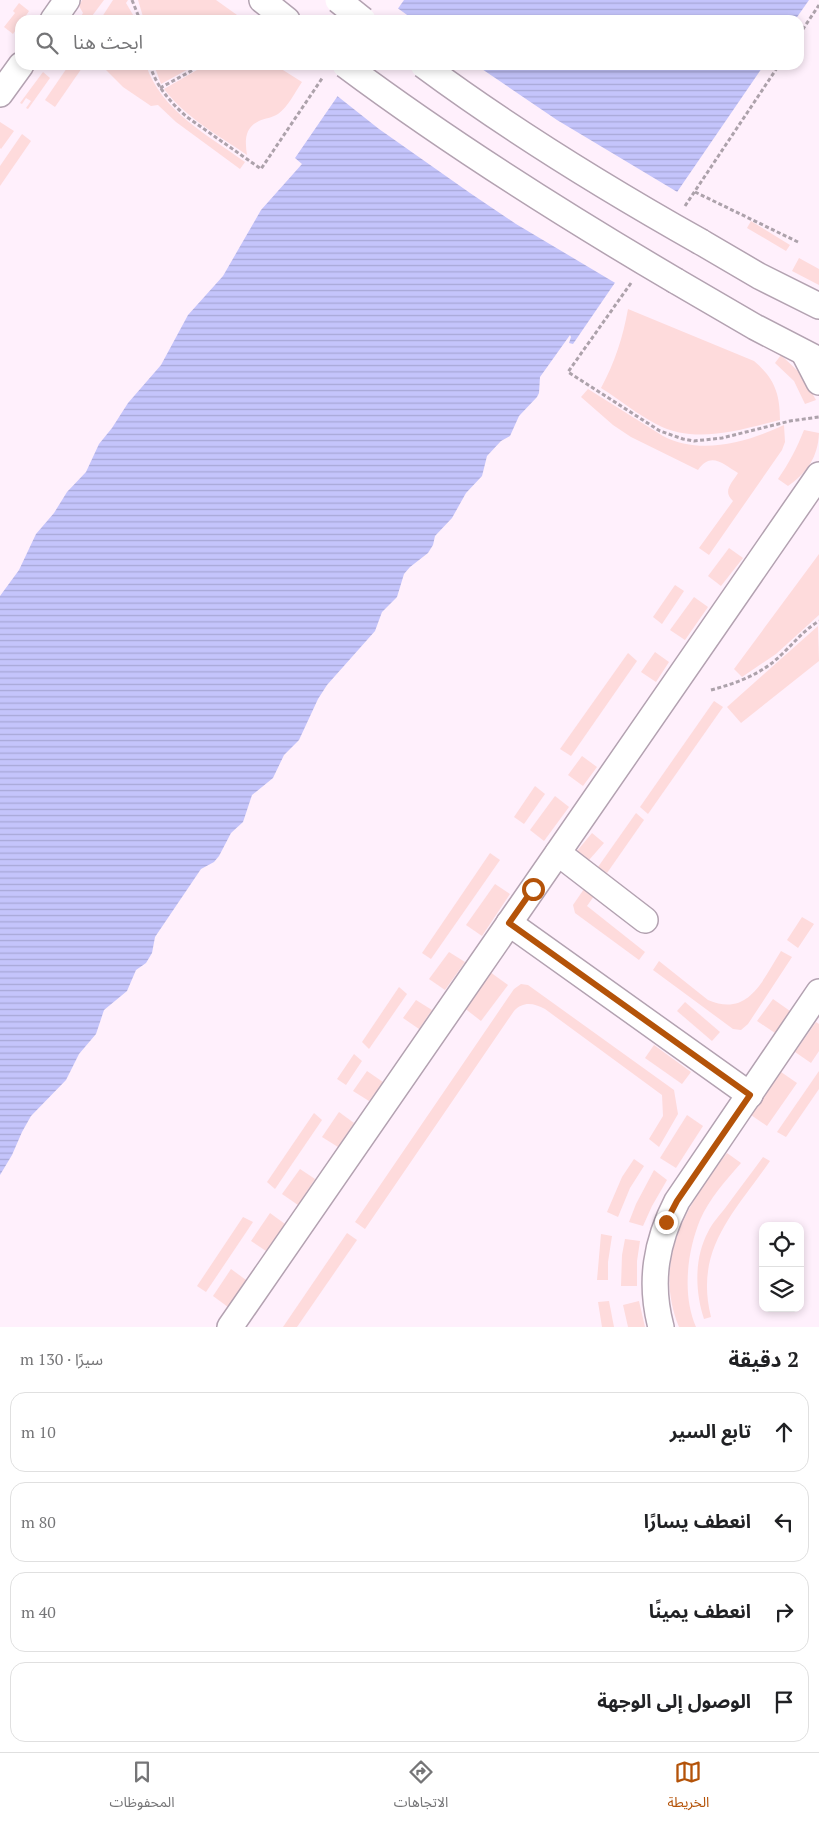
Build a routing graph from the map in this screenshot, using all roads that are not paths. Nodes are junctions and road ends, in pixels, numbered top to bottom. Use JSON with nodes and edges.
{"nodes":[{"id":1,"x":67,"y":0,"type":"edge"},
{"id":2,"x":262,"y":0,"type":"edge"},
{"id":3,"x":338,"y":0,"type":"edge"},
{"id":4,"x":56,"y":15,"type":"edge"},
{"id":5,"x":281,"y":15,"type":"edge"},
{"id":6,"x":357,"y":15,"type":"edge"},
{"id":7,"x":17,"y":70,"type":"edge"},
{"id":8,"x":338,"y":70,"type":"edge"},
{"id":9,"x":430,"y":70,"type":"edge"},
{"id":10,"x":0,"y":94,"type":"edge"},
{"id":11,"x":819,"y":306,"type":"edge"},
{"id":12,"x":811,"y":356,"type":"edge"},
{"id":13,"x":819,"y":382,"type":"edge"},
{"id":14,"x":819,"y":476,"type":"edge"},
{"id":15,"x":558,"y":853,"type":"junction"},
{"id":16,"x":645,"y":920,"type":"dead end"},
{"id":17,"x":509,"y":923,"type":"junction"},
{"id":18,"x":819,"y":992,"type":"edge"},
{"id":19,"x":750,"y":1095,"type":"junction"},
{"id":20,"x":230,"y":1327,"type":"edge"},
{"id":21,"x":660,"y":1327,"type":"edge"}],
"edges":[{"from":1,"to":4,"type":"street"},
{"from":2,"to":5,"type":"street"},
{"from":3,"to":6,"type":"street","bridge":true},
{"from":7,"to":10,"type":"street"},
{"from":8,"to":12,"type":"street","bridge":true},
{"from":9,"to":11,"type":"street","bridge":true},
{"from":12,"to":13,"type":"street"},
{"from":14,"to":15,"type":"street"},
{"from":15,"to":16,"type":"street"},
{"from":15,"to":17,"type":"street"},
{"from":17,"to":19,"type":"street"},
{"from":17,"to":20,"type":"street"},
{"from":18,"to":19,"type":"street"},
{"from":19,"to":21,"type":"street"}]}
